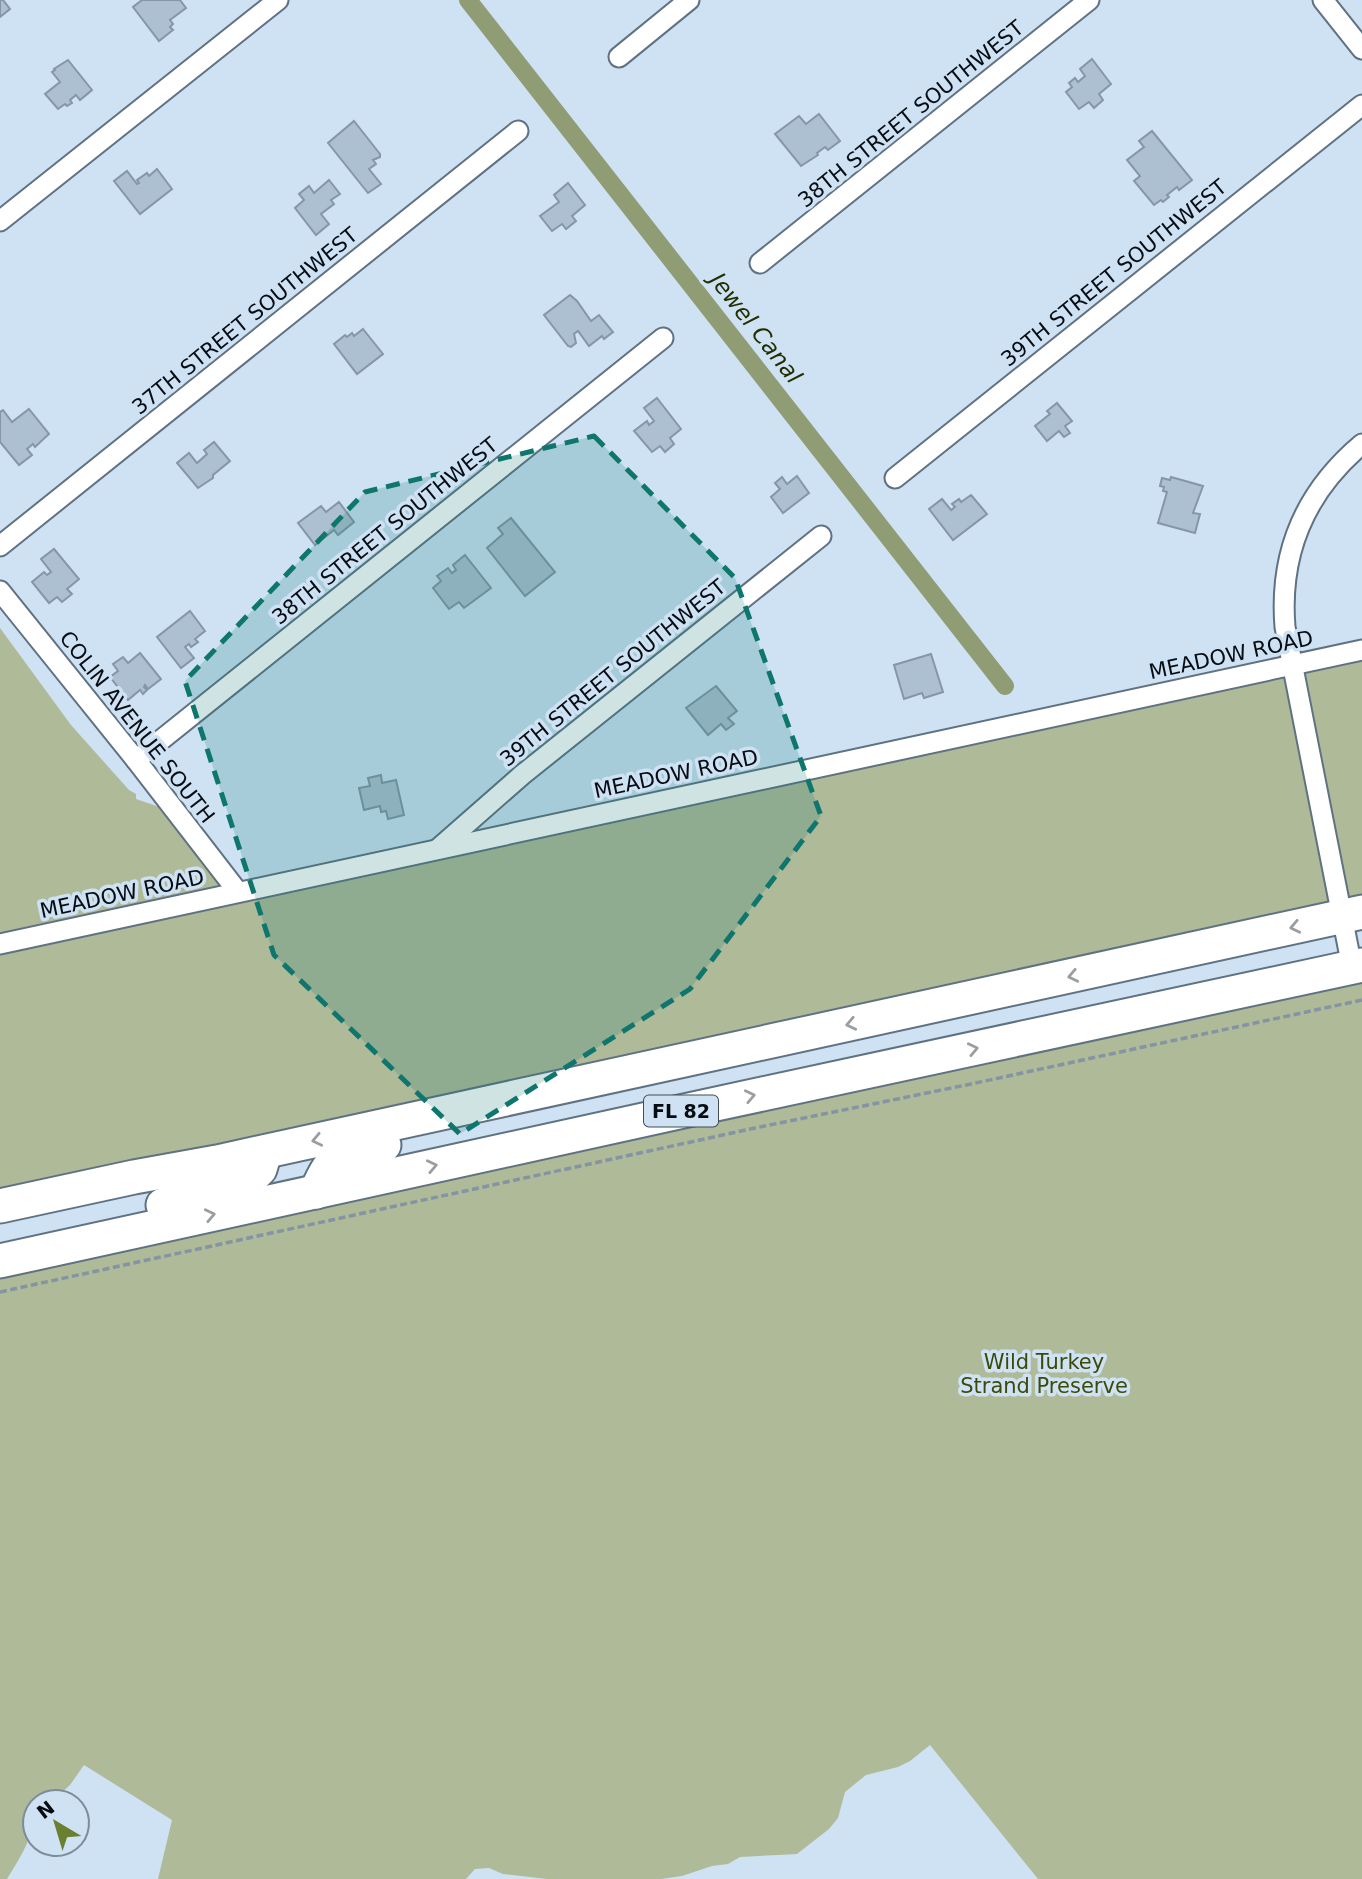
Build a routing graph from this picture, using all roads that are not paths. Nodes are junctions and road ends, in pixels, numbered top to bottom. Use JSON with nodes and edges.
{"nodes":[{"id":1,"x":278,"y":0,"type":"edge"},
{"id":2,"x":689,"y":0,"type":"edge"},
{"id":3,"x":1089,"y":0,"type":"edge"},
{"id":4,"x":1323,"y":0,"type":"edge"},
{"id":5,"x":1362,"y":49,"type":"edge"},
{"id":6,"x":619,"y":57,"type":"dead end"},
{"id":7,"x":1362,"y":105,"type":"edge"},
{"id":8,"x":518,"y":131,"type":"dead end"},
{"id":9,"x":0,"y":222,"type":"edge"},
{"id":10,"x":760,"y":262,"type":"dead end"},
{"id":11,"x":663,"y":338,"type":"dead end"},
{"id":12,"x":1362,"y":444,"type":"edge"},
{"id":13,"x":894,"y":478,"type":"dead end"},
{"id":14,"x":821,"y":536,"type":"dead end"},
{"id":15,"x":0,"y":546,"type":"edge"},
{"id":16,"x":0,"y":591,"type":"edge"},
{"id":17,"x":1362,"y":650,"type":"edge"},
{"id":18,"x":1293,"y":666,"type":"junction"},
{"id":19,"x":136,"y":760,"type":"junction"},
{"id":20,"x":438,"y":849,"type":"junction"},
{"id":21,"x":238,"y":892,"type":"junction"},
{"id":22,"x":1352,"y":915,"type":"edge"},
{"id":23,"x":0,"y":944,"type":"edge"},
{"id":24,"x":1357,"y":966,"type":"edge"},
{"id":25,"x":642,"y":1069,"type":"junction"},
{"id":26,"x":265,"y":1152,"type":"junction"},
{"id":27,"x":316,"y":1192,"type":"junction"},
{"id":28,"x":0,"y":1206,"type":"edge"},
{"id":29,"x":0,"y":1239,"type":"edge"},
{"id":30,"x":0,"y":1261,"type":"edge"}],
"edges":[{"from":1,"to":9,"type":"street"},
{"from":2,"to":6,"type":"street"},
{"from":3,"to":10,"type":"street","name":"38TH STREET SOUTHWEST"},
{"from":4,"to":5,"type":"street"},
{"from":7,"to":13,"type":"street","name":"39TH STREET SOUTHWEST"},
{"from":8,"to":15,"type":"street","name":"37TH STREET SOUTHWEST"},
{"from":11,"to":19,"type":"street","name":"38TH STREET SOUTHWEST"},
{"from":12,"to":18,"type":"street"},
{"from":14,"to":20,"type":"street","name":"39TH STREET SOUTHWEST"},
{"from":16,"to":19,"type":"street","name":"COLIN AVENUE SOUTH"},
{"from":17,"to":18,"type":"street","name":"MEADOW ROAD"},
{"from":18,"to":20,"type":"street","name":"MEADOW ROAD"},
{"from":18,"to":22,"type":"street"},
{"from":19,"to":21,"type":"street","name":"COLIN AVENUE SOUTH"},
{"from":20,"to":21,"type":"street","name":"MEADOW ROAD"},
{"from":21,"to":23,"type":"street","name":"MEADOW ROAD"},
{"from":22,"to":24,"type":"street"},
{"from":22,"to":25,"type":"highway","number":"FL 82","one_way":true},
{"from":27,"to":24,"type":"highway","number":"FL 82","one_way":true},
{"from":25,"to":26,"type":"highway","number":"FL 82","one_way":true},
{"from":25,"to":27,"type":"highway"},
{"from":26,"to":28,"type":"highway","number":"FL 82"},
{"from":26,"to":29,"type":"highway"},
{"from":30,"to":27,"type":"highway","number":"FL 82","one_way":true}]}
